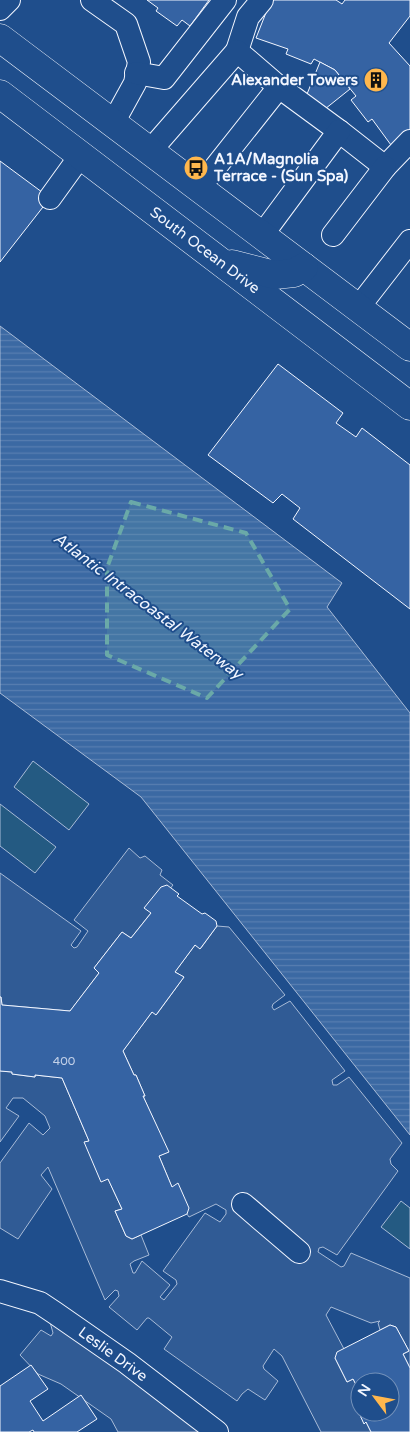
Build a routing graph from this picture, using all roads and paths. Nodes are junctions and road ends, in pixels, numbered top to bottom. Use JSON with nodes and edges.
{"nodes":[{"id":1,"x":9,"y":0,"type":"edge"},
{"id":2,"x":92,"y":0,"type":"edge"},
{"id":3,"x":225,"y":0,"type":"edge"},
{"id":4,"x":262,"y":0,"type":"edge"},
{"id":5,"x":0,"y":8,"type":"edge"},
{"id":6,"x":0,"y":38,"type":"edge"},
{"id":7,"x":237,"y":51,"type":"junction"},
{"id":8,"x":136,"y":73,"type":"junction"},
{"id":9,"x":280,"y":87,"type":"junction"},
{"id":10,"x":0,"y":94,"type":"edge"},
{"id":11,"x":113,"y":123,"type":"junction"},
{"id":12,"x":339,"y":131,"type":"junction"},
{"id":13,"x":410,"y":141,"type":"edge"},
{"id":14,"x":150,"y":151,"type":"junction"},
{"id":15,"x":81,"y":155,"type":"junction"},
{"id":16,"x":385,"y":167,"type":"junction"},
{"id":17,"x":199,"y":188,"type":"junction"},
{"id":18,"x":50,"y":198,"type":"dead end"},
{"id":19,"x":262,"y":235,"type":"junction"},
{"id":20,"x":333,"y":235,"type":"dead end"},
{"id":21,"x":410,"y":241,"type":"edge"},
{"id":22,"x":219,"y":260,"type":"junction"},
{"id":23,"x":304,"y":267,"type":"junction"},
{"id":24,"x":358,"y":308,"type":"junction"},
{"id":25,"x":410,"y":347,"type":"edge"},
{"id":26,"x":410,"y":406,"type":"edge"},
{"id":27,"x":243,"y":1204,"type":"dead end"},
{"id":28,"x":299,"y":1252,"type":"dead end"},
{"id":29,"x":0,"y":1291,"type":"edge"},
{"id":30,"x":217,"y":1432,"type":"edge"}],
"edges":[{"from":1,"to":5,"type":"street"},
{"from":2,"to":8,"type":"street"},
{"from":3,"to":8,"type":"street"},
{"from":4,"to":7,"type":"street"},
{"from":6,"to":11,"type":"main road"},
{"from":7,"to":9,"type":"street"},
{"from":7,"to":14,"type":"street"},
{"from":8,"to":11,"type":"street"},
{"from":9,"to":12,"type":"street"},
{"from":9,"to":17,"type":"street"},
{"from":10,"to":15,"type":"main road","name":"South Ocean Drive"},
{"from":11,"to":14,"type":"main road"},
{"from":12,"to":16,"type":"street"},
{"from":12,"to":19,"type":"street"},
{"from":13,"to":16,"type":"street"},
{"from":14,"to":17,"type":"main road"},
{"from":15,"to":18,"type":"street"},
{"from":15,"to":22,"type":"main road","name":"South Ocean Drive"},
{"from":16,"to":20,"type":"street"},
{"from":17,"to":19,"type":"main road"},
{"from":19,"to":23,"type":"main road"},
{"from":21,"to":24,"type":"street"},
{"from":22,"to":23,"type":"main road"},
{"from":22,"to":26,"type":"main road","name":"South Ocean Drive"},
{"from":23,"to":24,"type":"main road"},
{"from":24,"to":25,"type":"main road"},
{"from":27,"to":28,"type":"street"},
{"from":29,"to":30,"type":"street","name":"Leslie Drive"}]}
